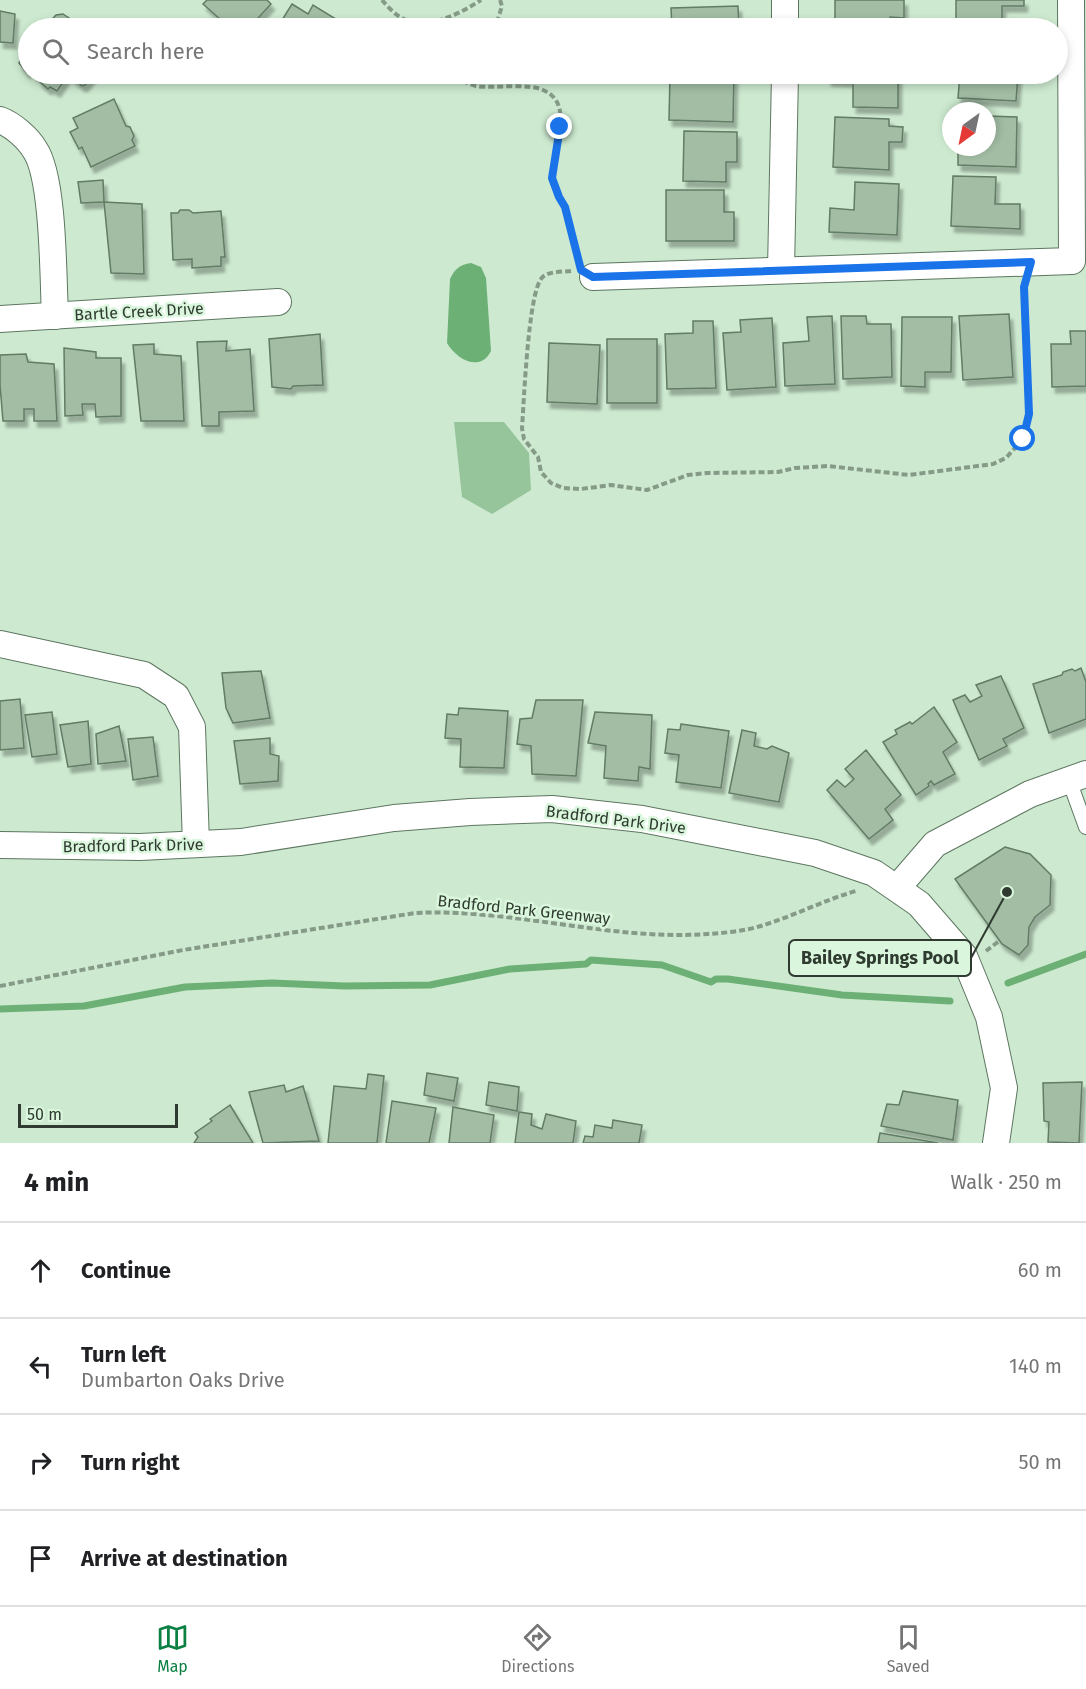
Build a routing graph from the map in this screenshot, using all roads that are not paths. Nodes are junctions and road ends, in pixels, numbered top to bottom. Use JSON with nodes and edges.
{"nodes":[{"id":1,"x":785,"y":0,"type":"edge"},
{"id":2,"x":1071,"y":0,"type":"edge"},
{"id":3,"x":785,"y":18,"type":"edge"},
{"id":4,"x":784,"y":84,"type":"edge"},
{"id":5,"x":0,"y":120,"type":"edge"},
{"id":6,"x":781,"y":270,"type":"junction"},
{"id":7,"x":593,"y":277,"type":"dead end"},
{"id":8,"x":278,"y":302,"type":"dead end"},
{"id":9,"x":55,"y":316,"type":"junction"},
{"id":10,"x":0,"y":319,"type":"edge"},
{"id":11,"x":0,"y":644,"type":"edge"},
{"id":12,"x":1078,"y":777,"type":"edge"},
{"id":13,"x":1086,"y":827,"type":"edge"},
{"id":14,"x":196,"y":844,"type":"junction"},
{"id":15,"x":0,"y":845,"type":"edge"},
{"id":16,"x":897,"y":888,"type":"junction"},
{"id":17,"x":996,"y":1143,"type":"edge"}],
"edges":[{"from":1,"to":3,"type":"street"},
{"from":2,"to":6,"type":"street"},
{"from":4,"to":6,"type":"street"},
{"from":5,"to":9,"type":"street"},
{"from":6,"to":7,"type":"street"},
{"from":8,"to":9,"type":"street","name":"Bartle Creek Drive"},
{"from":9,"to":10,"type":"street","name":"Bartle Creek Drive"},
{"from":11,"to":14,"type":"street"},
{"from":12,"to":13,"type":"lane"},
{"from":12,"to":16,"type":"street"},
{"from":14,"to":15,"type":"street","name":"Bradford Park Drive"},
{"from":14,"to":16,"type":"street","name":"Bradford Park Drive"},
{"from":16,"to":17,"type":"street","name":"Bradford Park Drive"}]}
